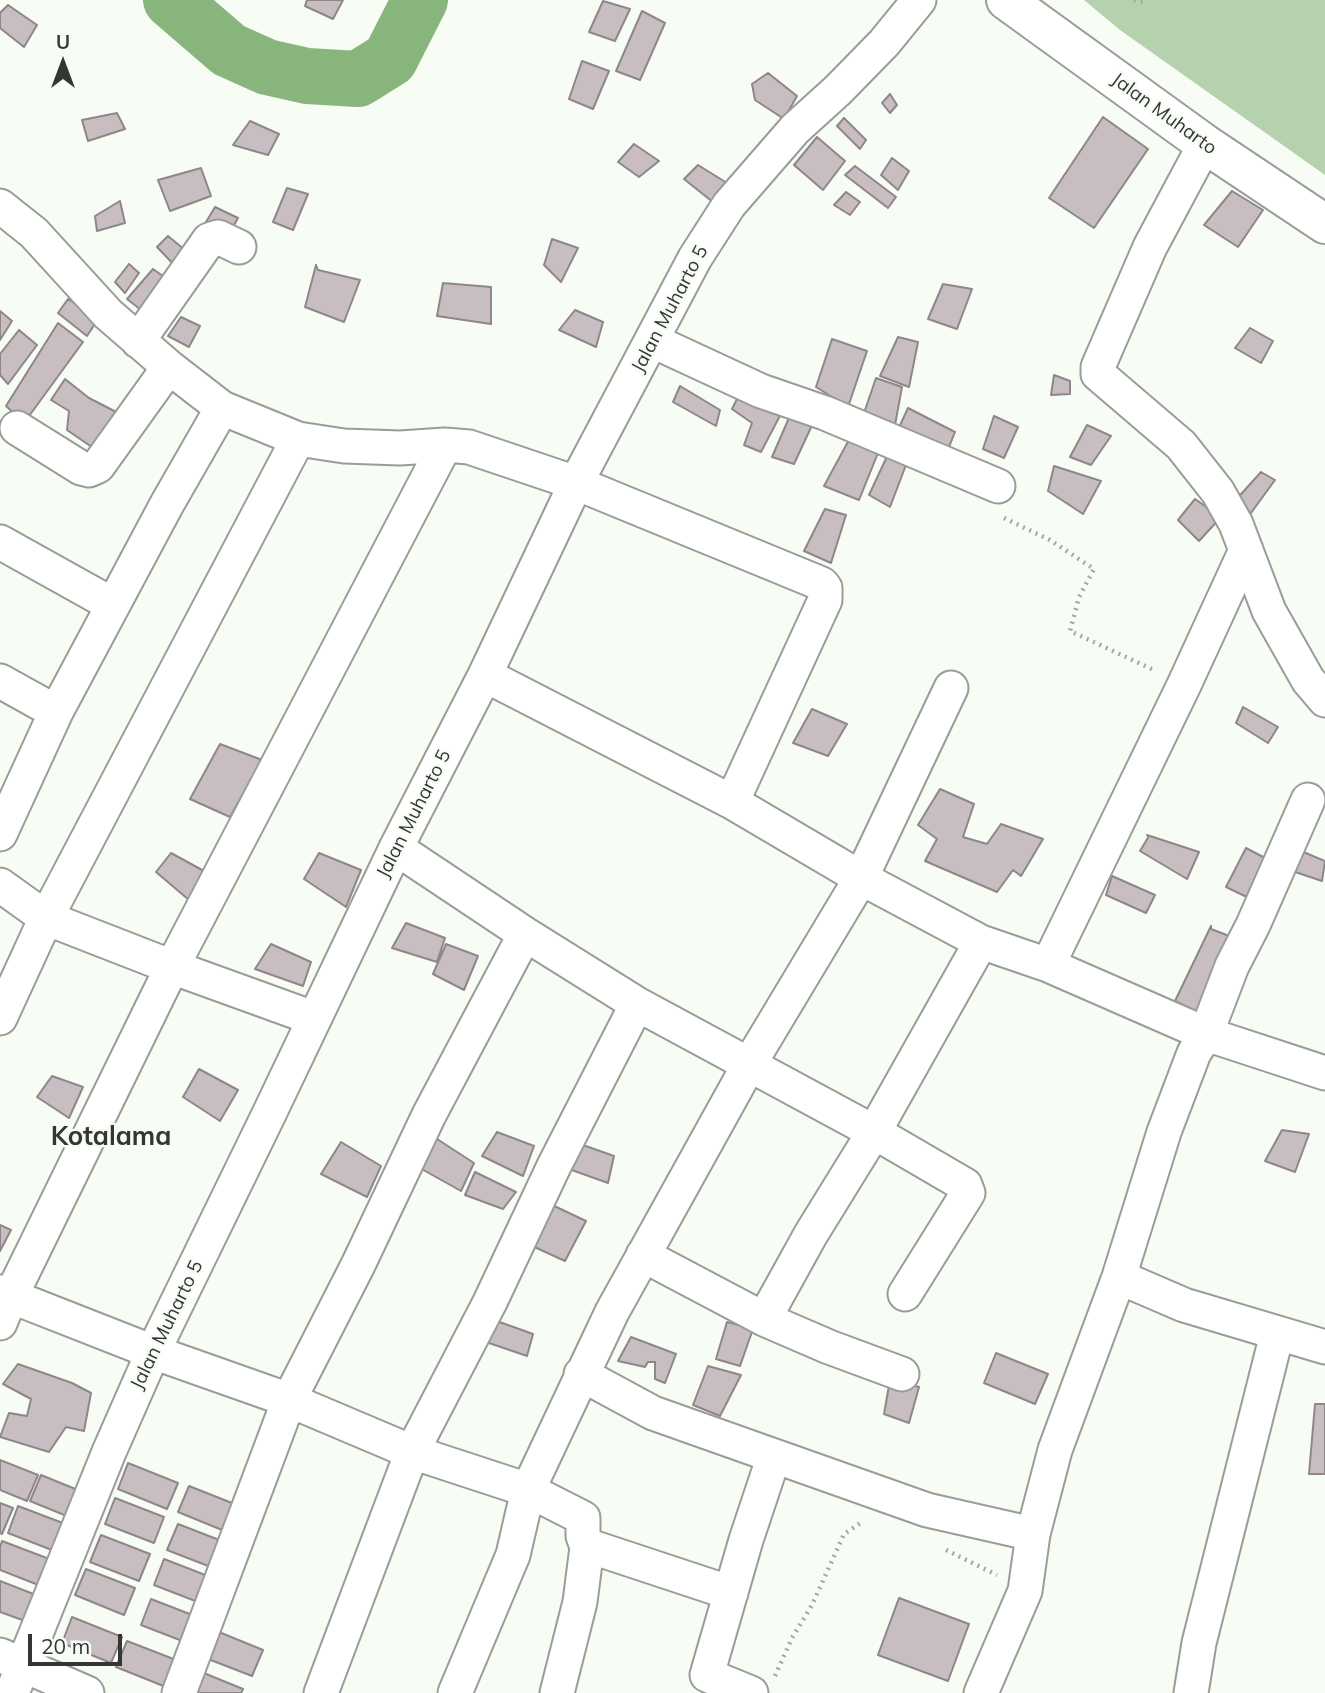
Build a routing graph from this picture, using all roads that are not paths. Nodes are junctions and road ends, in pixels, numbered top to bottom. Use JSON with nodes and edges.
{"nodes":[{"id":1,"x":919,"y":0,"type":"edge"},
{"id":2,"x":1006,"y":0,"type":"edge"},
{"id":3,"x":1205,"y":144,"type":"junction"},
{"id":4,"x":0,"y":206,"type":"edge"},
{"id":5,"x":1325,"y":224,"type":"edge"},
{"id":6,"x":239,"y":247,"type":"dead end"},
{"id":7,"x":138,"y":341,"type":"junction"},
{"id":8,"x":653,"y":341,"type":"junction"},
{"id":9,"x":169,"y":367,"type":"junction"},
{"id":10,"x":222,"y":408,"type":"junction"},
{"id":11,"x":17,"y":428,"type":"dead end"},
{"id":12,"x":298,"y":439,"type":"junction"},
{"id":13,"x":445,"y":445,"type":"junction"},
{"id":14,"x":576,"y":482,"type":"junction"},
{"id":15,"x":998,"y":486,"type":"road end"},
{"id":16,"x":0,"y":542,"type":"edge"},
{"id":17,"x":1246,"y":550,"type":"junction"},
{"id":18,"x":113,"y":605,"type":"junction"},
{"id":19,"x":485,"y":676,"type":"junction"},
{"id":20,"x":0,"y":681,"type":"edge"},
{"id":21,"x":951,"y":688,"type":"dead end"},
{"id":22,"x":1325,"y":700,"type":"edge"},
{"id":23,"x":56,"y":712,"type":"junction"},
{"id":24,"x":1308,"y":800,"type":"dead end"},
{"id":25,"x":732,"y":802,"type":"junction"},
{"id":26,"x":0,"y":834,"type":"edge"},
{"id":27,"x":396,"y":848,"type":"junction"},
{"id":28,"x":861,"y":878,"type":"junction"},
{"id":29,"x":0,"y":885,"type":"edge"},
{"id":30,"x":46,"y":918,"type":"junction"},
{"id":31,"x":526,"y":934,"type":"junction"},
{"id":32,"x":981,"y":942,"type":"junction"},
{"id":33,"x":1048,"y":965,"type":"junction"},
{"id":34,"x":172,"y":967,"type":"junction"},
{"id":35,"x":637,"y":1004,"type":"junction"},
{"id":36,"x":0,"y":1018,"type":"edge"},
{"id":37,"x":313,"y":1018,"type":"junction"},
{"id":38,"x":1206,"y":1034,"type":"junction"},
{"id":39,"x":750,"y":1063,"type":"junction"},
{"id":40,"x":1325,"y":1073,"type":"edge"},
{"id":41,"x":874,"y":1132,"type":"junction"},
{"id":42,"x":643,"y":1255,"type":"junction"},
{"id":43,"x":1119,"y":1277,"type":"junction"},
{"id":44,"x":905,"y":1294,"type":"dead end"},
{"id":45,"x":4,"y":1303,"type":"edge"},
{"id":46,"x":764,"y":1319,"type":"junction"},
{"id":47,"x":1277,"y":1334,"type":"junction"},
{"id":48,"x":1325,"y":1347,"type":"edge"},
{"id":49,"x":153,"y":1352,"type":"junction"},
{"id":50,"x":582,"y":1374,"type":"junction"},
{"id":51,"x":902,"y":1374,"type":"dead end"},
{"id":52,"x":289,"y":1401,"type":"junction"},
{"id":53,"x":412,"y":1452,"type":"junction"},
{"id":54,"x":774,"y":1456,"type":"junction"},
{"id":55,"x":528,"y":1490,"type":"junction"},
{"id":56,"x":1032,"y":1534,"type":"junction"},
{"id":57,"x":587,"y":1547,"type":"junction"},
{"id":58,"x":731,"y":1593,"type":"junction"},
{"id":59,"x":12,"y":1671,"type":"edge"},
{"id":60,"x":704,"y":1684,"type":"edge"},
{"id":61,"x":761,"y":1687,"type":"edge"},
{"id":62,"x":87,"y":1693,"type":"edge"},
{"id":63,"x":179,"y":1693,"type":"edge"},
{"id":64,"x":321,"y":1693,"type":"edge"},
{"id":65,"x":455,"y":1693,"type":"edge"},
{"id":66,"x":557,"y":1693,"type":"edge"},
{"id":67,"x":981,"y":1693,"type":"edge"},
{"id":68,"x":1191,"y":1693,"type":"edge"}],
"edges":[{"from":1,"to":8,"type":"street","name":"Jalan Muharto 5"},
{"from":2,"to":3,"type":"main road","name":"Jalan Muharto"},
{"from":3,"to":5,"type":"main road","name":"Jalan Muharto"},
{"from":3,"to":17,"type":"street"},
{"from":4,"to":7,"type":"street"},
{"from":6,"to":7,"type":"street"},
{"from":7,"to":9,"type":"street"},
{"from":8,"to":14,"type":"street","name":"Jalan Muharto 5"},
{"from":8,"to":15,"type":"street"},
{"from":9,"to":10,"type":"street"},
{"from":9,"to":11,"type":"street"},
{"from":10,"to":12,"type":"street"},
{"from":10,"to":18,"type":"street"},
{"from":12,"to":13,"type":"street"},
{"from":12,"to":30,"type":"street"},
{"from":13,"to":14,"type":"street"},
{"from":13,"to":34,"type":"street"},
{"from":14,"to":19,"type":"street","name":"Jalan Muharto 5"},
{"from":14,"to":25,"type":"street"},
{"from":16,"to":18,"type":"street"},
{"from":17,"to":22,"type":"street"},
{"from":17,"to":33,"type":"street"},
{"from":18,"to":23,"type":"street"},
{"from":19,"to":25,"type":"street"},
{"from":19,"to":27,"type":"street","name":"Jalan Muharto 5"},
{"from":20,"to":23,"type":"street"},
{"from":21,"to":28,"type":"street"},
{"from":23,"to":26,"type":"street"},
{"from":24,"to":38,"type":"street"},
{"from":25,"to":28,"type":"street"},
{"from":27,"to":31,"type":"street"},
{"from":27,"to":37,"type":"street","name":"Jalan Muharto 5"},
{"from":28,"to":32,"type":"street"},
{"from":28,"to":39,"type":"street"},
{"from":29,"to":30,"type":"street"},
{"from":30,"to":34,"type":"street"},
{"from":30,"to":36,"type":"street"},
{"from":31,"to":35,"type":"street"},
{"from":31,"to":52,"type":"street"},
{"from":32,"to":33,"type":"street"},
{"from":32,"to":41,"type":"street"},
{"from":33,"to":38,"type":"street"},
{"from":34,"to":37,"type":"street"},
{"from":34,"to":45,"type":"street"},
{"from":35,"to":39,"type":"street"},
{"from":35,"to":53,"type":"street"},
{"from":37,"to":49,"type":"street","name":"Jalan Muharto 5"},
{"from":38,"to":40,"type":"street"},
{"from":38,"to":43,"type":"street"},
{"from":39,"to":41,"type":"street"},
{"from":39,"to":42,"type":"street"},
{"from":41,"to":44,"type":"street"},
{"from":41,"to":46,"type":"street"},
{"from":42,"to":46,"type":"street"},
{"from":42,"to":50,"type":"street"},
{"from":43,"to":47,"type":"street"},
{"from":43,"to":56,"type":"street"},
{"from":45,"to":49,"type":"street"},
{"from":46,"to":51,"type":"street"},
{"from":47,"to":48,"type":"street"},
{"from":47,"to":68,"type":"street"},
{"from":49,"to":52,"type":"street"},
{"from":49,"to":59,"type":"street","name":"Jalan Muharto 5"},
{"from":50,"to":54,"type":"street"},
{"from":50,"to":55,"type":"street"},
{"from":52,"to":53,"type":"street"},
{"from":52,"to":63,"type":"street"},
{"from":53,"to":55,"type":"street"},
{"from":53,"to":64,"type":"street"},
{"from":54,"to":56,"type":"street"},
{"from":54,"to":58,"type":"street"},
{"from":55,"to":57,"type":"street"},
{"from":55,"to":65,"type":"street"},
{"from":56,"to":67,"type":"street"},
{"from":57,"to":58,"type":"street"},
{"from":57,"to":66,"type":"street"},
{"from":58,"to":60,"type":"street"},
{"from":59,"to":62,"type":"street"},
{"from":60,"to":61,"type":"street"}]}
